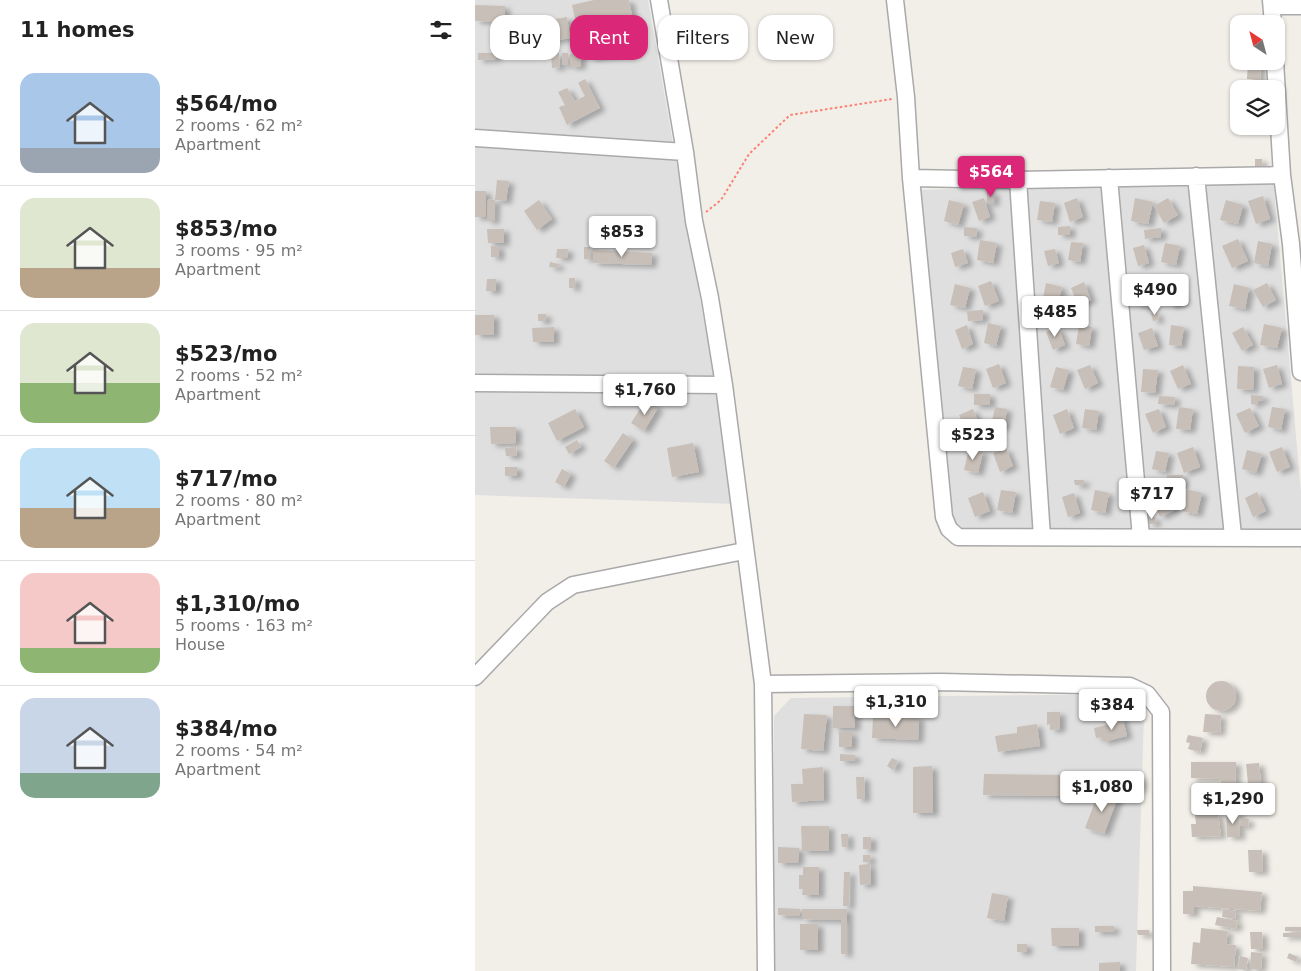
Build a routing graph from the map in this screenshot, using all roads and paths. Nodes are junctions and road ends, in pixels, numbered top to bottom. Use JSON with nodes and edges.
{"nodes":[{"id":1,"x":659,"y":0,"type":"edge"},
{"id":2,"x":895,"y":0,"type":"edge"},
{"id":3,"x":1272,"y":3,"type":"edge"},
{"id":4,"x":1301,"y":6,"type":"edge"},
{"id":5,"x":1275,"y":70,"type":"edge"},
{"id":6,"x":907,"y":97,"type":"junction"},
{"id":7,"x":475,"y":138,"type":"edge"},
{"id":8,"x":685,"y":152,"type":"junction"},
{"id":9,"x":1281,"y":175,"type":"junction"},
{"id":10,"x":1196,"y":176,"type":"junction"},
{"id":11,"x":911,"y":178,"type":"junction"},
{"id":12,"x":1109,"y":178,"type":"junction"},
{"id":13,"x":1018,"y":180,"type":"junction"},
{"id":14,"x":694,"y":221,"type":"junction"},
{"id":15,"x":1301,"y":372,"type":"edge"},
{"id":16,"x":475,"y":382,"type":"edge"},
{"id":17,"x":724,"y":386,"type":"junction"},
{"id":18,"x":1141,"y":536,"type":"junction"},
{"id":19,"x":1233,"y":536,"type":"junction"},
{"id":20,"x":1042,"y":537,"type":"junction"},
{"id":21,"x":1301,"y":538,"type":"edge"},
{"id":22,"x":744,"y":551,"type":"junction"},
{"id":23,"x":475,"y":677,"type":"edge"},
{"id":24,"x":763,"y":684,"type":"junction"},
{"id":25,"x":766,"y":971,"type":"edge"},
{"id":26,"x":1162,"y":971,"type":"edge"}],
"edges":[{"from":1,"to":8,"type":"street"},
{"from":2,"to":6,"type":"street"},
{"from":3,"to":4,"type":"street"},
{"from":5,"to":9,"type":"street"},
{"from":6,"to":11,"type":"street"},
{"from":6,"to":14,"type":"path"},
{"from":7,"to":8,"type":"street"},
{"from":8,"to":14,"type":"street"},
{"from":9,"to":10,"type":"street"},
{"from":9,"to":15,"type":"street"},
{"from":10,"to":12,"type":"street"},
{"from":10,"to":19,"type":"street"},
{"from":11,"to":13,"type":"street"},
{"from":11,"to":20,"type":"street"},
{"from":12,"to":13,"type":"street"},
{"from":12,"to":18,"type":"street"},
{"from":13,"to":20,"type":"street"},
{"from":14,"to":17,"type":"street"},
{"from":16,"to":17,"type":"street"},
{"from":17,"to":22,"type":"street"},
{"from":18,"to":19,"type":"street"},
{"from":18,"to":20,"type":"street"},
{"from":19,"to":21,"type":"street"},
{"from":22,"to":23,"type":"street"},
{"from":22,"to":24,"type":"street"},
{"from":24,"to":25,"type":"street"},
{"from":24,"to":26,"type":"street"}]}
